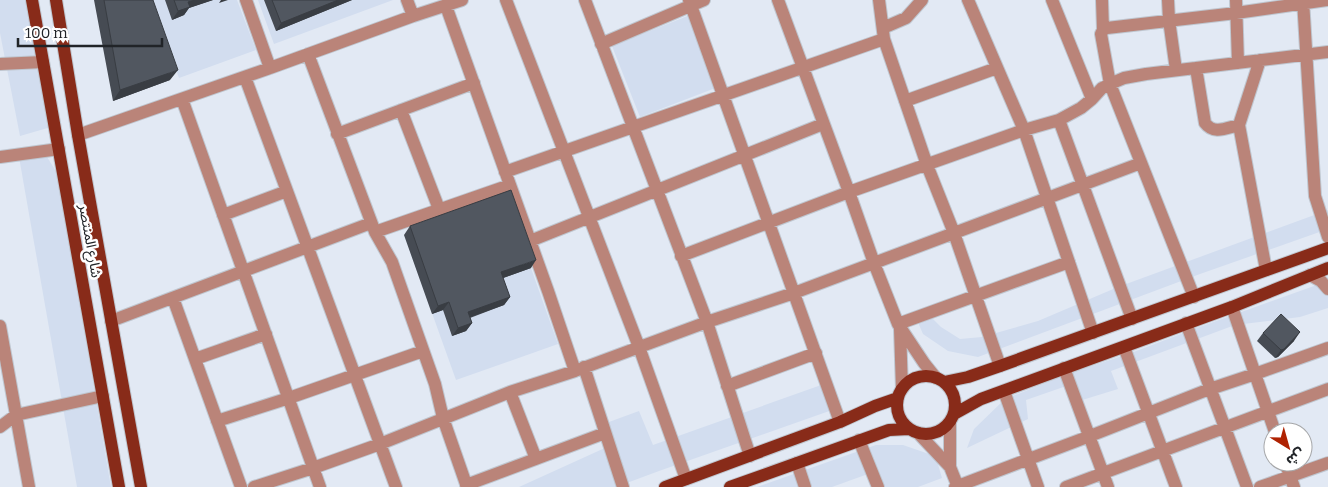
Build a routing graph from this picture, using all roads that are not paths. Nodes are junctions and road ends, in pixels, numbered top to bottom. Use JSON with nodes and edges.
{"nodes":[{"id":1,"x":32,"y":0,"type":"edge"},
{"id":2,"x":56,"y":0,"type":"edge"},
{"id":3,"x":246,"y":0,"type":"edge"},
{"id":4,"x":407,"y":0,"type":"edge"},
{"id":5,"x":462,"y":0,"type":"edge"},
{"id":6,"x":506,"y":0,"type":"edge"},
{"id":7,"x":585,"y":0,"type":"edge"},
{"id":8,"x":704,"y":0,"type":"edge"},
{"id":9,"x":778,"y":0,"type":"edge"},
{"id":10,"x":879,"y":0,"type":"edge"},
{"id":11,"x":922,"y":0,"type":"edge"},
{"id":12,"x":968,"y":0,"type":"edge"},
{"id":13,"x":1052,"y":0,"type":"edge"},
{"id":14,"x":1102,"y":0,"type":"edge"},
{"id":15,"x":1168,"y":0,"type":"edge"},
{"id":16,"x":1236,"y":0,"type":"edge"},
{"id":17,"x":1328,"y":0,"type":"edge"},
{"id":18,"x":1303,"y":2,"type":"edge"},
{"id":19,"x":690,"y":3,"type":"edge"},
{"id":20,"x":446,"y":6,"type":"junction"},
{"id":21,"x":1236,"y":13,"type":"junction"},
{"id":22,"x":413,"y":16,"type":"junction"},
{"id":23,"x":1169,"y":20,"type":"junction"},
{"id":24,"x":1103,"y":30,"type":"junction"},
{"id":25,"x":883,"y":33,"type":"junction"},
{"id":26,"x":601,"y":44,"type":"junction"},
{"id":27,"x":1328,"y":52,"type":"edge"},
{"id":28,"x":308,"y":54,"type":"junction"},
{"id":29,"x":1306,"y":54,"type":"junction"},
{"id":30,"x":1260,"y":60,"type":"junction"},
{"id":31,"x":43,"y":62,"type":"junction"},
{"id":32,"x":1238,"y":63,"type":"junction"},
{"id":33,"x":0,"y":64,"type":"edge"},
{"id":34,"x":270,"y":68,"type":"junction"},
{"id":35,"x":997,"y":68,"type":"junction"},
{"id":36,"x":1196,"y":68,"type":"junction"},
{"id":37,"x":802,"y":69,"type":"junction"},
{"id":38,"x":1176,"y":70,"type":"junction"},
{"id":39,"x":245,"y":77,"type":"junction"},
{"id":40,"x":474,"y":83,"type":"junction"},
{"id":41,"x":1110,"y":84,"type":"junction"},
{"id":42,"x":724,"y":96,"type":"junction"},
{"id":43,"x":182,"y":99,"type":"junction"},
{"id":44,"x":1092,"y":99,"type":"junction"},
{"id":45,"x":905,"y":101,"type":"junction"},
{"id":46,"x":401,"y":110,"type":"junction"},
{"id":47,"x":1059,"y":120,"type":"junction"},
{"id":48,"x":823,"y":124,"type":"junction"},
{"id":49,"x":1239,"y":125,"type":"junction"},
{"id":50,"x":633,"y":128,"type":"junction"},
{"id":51,"x":1024,"y":130,"type":"junction"},
{"id":52,"x":337,"y":134,"type":"junction"},
{"id":53,"x":78,"y":135,"type":"junction"},
{"id":54,"x":59,"y":149,"type":"junction"},
{"id":55,"x":564,"y":152,"type":"junction"},
{"id":56,"x":745,"y":155,"type":"junction"},
{"id":57,"x":0,"y":156,"type":"edge"},
{"id":58,"x":1141,"y":163,"type":"junction"},
{"id":59,"x":927,"y":165,"type":"junction"},
{"id":60,"x":505,"y":172,"type":"junction"},
{"id":61,"x":510,"y":185,"type":"junction"},
{"id":62,"x":1083,"y":185,"type":"junction"},
{"id":63,"x":657,"y":190,"type":"junction"},
{"id":64,"x":287,"y":191,"type":"junction"},
{"id":65,"x":849,"y":192,"type":"junction"},
{"id":66,"x":1047,"y":198,"type":"junction"},
{"id":67,"x":439,"y":209,"type":"junction"},
{"id":68,"x":223,"y":215,"type":"junction"},
{"id":69,"x":589,"y":217,"type":"junction"},
{"id":70,"x":769,"y":222,"type":"junction"},
{"id":71,"x":373,"y":228,"type":"junction"},
{"id":72,"x":954,"y":233,"type":"junction"},
{"id":73,"x":1328,"y":237,"type":"edge"},
{"id":74,"x":530,"y":241,"type":"junction"},
{"id":75,"x":308,"y":247,"type":"junction"},
{"id":76,"x":1328,"y":248,"type":"edge"},
{"id":77,"x":682,"y":256,"type":"junction"},
{"id":78,"x":1068,"y":262,"type":"junction"},
{"id":79,"x":874,"y":263,"type":"junction"},
{"id":80,"x":1328,"y":268,"type":"edge"},
{"id":81,"x":1266,"y":270,"type":"junction"},
{"id":82,"x":244,"y":272,"type":"junction"},
{"id":83,"x":1310,"y":275,"type":"junction"},
{"id":84,"x":1328,"y":289,"type":"edge"},
{"id":85,"x":794,"y":292,"type":"junction"},
{"id":86,"x":976,"y":296,"type":"junction"},
{"id":87,"x":1194,"y":297,"type":"junction"},
{"id":88,"x":173,"y":298,"type":"junction"},
{"id":89,"x":1232,"y":307,"type":"junction"},
{"id":90,"x":1132,"y":319,"type":"junction"},
{"id":91,"x":111,"y":321,"type":"junction"},
{"id":92,"x":707,"y":322,"type":"junction"},
{"id":93,"x":1186,"y":323,"type":"junction"},
{"id":94,"x":0,"y":326,"type":"edge"},
{"id":95,"x":899,"y":326,"type":"junction"},
{"id":96,"x":1093,"y":333,"type":"junction"},
{"id":97,"x":266,"y":334,"type":"junction"},
{"id":98,"x":639,"y":347,"type":"junction"},
{"id":99,"x":1124,"y":347,"type":"junction"},
{"id":100,"x":1328,"y":348,"type":"edge"},
{"id":101,"x":422,"y":351,"type":"junction"},
{"id":102,"x":816,"y":353,"type":"junction"},
{"id":103,"x":195,"y":359,"type":"junction"},
{"id":104,"x":1000,"y":366,"type":"junction"},
{"id":105,"x":1064,"y":368,"type":"junction"},
{"id":106,"x":579,"y":369,"type":"junction"},
{"id":107,"x":355,"y":374,"type":"junction"},
{"id":108,"x":1255,"y":374,"type":"junction"},
{"id":109,"x":940,"y":380,"type":"junction"},
{"id":110,"x":728,"y":386,"type":"junction"},
{"id":111,"x":1211,"y":388,"type":"junction"},
{"id":112,"x":1328,"y":388,"type":"edge"},
{"id":113,"x":1004,"y":391,"type":"junction"},
{"id":114,"x":510,"y":392,"type":"junction"},
{"id":115,"x":900,"y":393,"type":"junction"},
{"id":116,"x":103,"y":396,"type":"junction"},
{"id":117,"x":289,"y":398,"type":"junction"},
{"id":118,"x":1267,"y":411,"type":"junction"},
{"id":119,"x":1148,"y":412,"type":"junction"},
{"id":120,"x":16,"y":415,"type":"junction"},
{"id":121,"x":443,"y":418,"type":"junction"},
{"id":122,"x":952,"y":418,"type":"junction"},
{"id":123,"x":217,"y":421,"type":"junction"},
{"id":124,"x":840,"y":422,"type":"junction"},
{"id":125,"x":1271,"y":422,"type":"edge"},
{"id":126,"x":0,"y":427,"type":"edge"},
{"id":127,"x":1224,"y":427,"type":"junction"},
{"id":128,"x":914,"y":431,"type":"junction"},
{"id":129,"x":605,"y":433,"type":"junction"},
{"id":130,"x":1090,"y":436,"type":"junction"},
{"id":131,"x":859,"y":440,"type":"junction"},
{"id":132,"x":380,"y":444,"type":"junction"},
{"id":133,"x":1162,"y":451,"type":"junction"},
{"id":134,"x":750,"y":456,"type":"junction"},
{"id":135,"x":536,"y":459,"type":"junction"},
{"id":136,"x":1028,"y":460,"type":"junction"},
{"id":137,"x":797,"y":463,"type":"junction"},
{"id":138,"x":1328,"y":463,"type":"edge"},
{"id":139,"x":950,"y":467,"type":"junction"},
{"id":140,"x":313,"y":468,"type":"junction"},
{"id":141,"x":1102,"y":473,"type":"junction"},
{"id":142,"x":686,"y":479,"type":"junction"},
{"id":143,"x":1292,"y":482,"type":"edge"},
{"id":144,"x":466,"y":486,"type":"edge"},
{"id":145,"x":29,"y":487,"type":"edge"},
{"id":146,"x":119,"y":487,"type":"edge"},
{"id":147,"x":141,"y":487,"type":"edge"},
{"id":148,"x":241,"y":487,"type":"edge"},
{"id":149,"x":254,"y":487,"type":"edge"},
{"id":150,"x":320,"y":487,"type":"edge"},
{"id":151,"x":396,"y":487,"type":"edge"},
{"id":152,"x":623,"y":487,"type":"edge"},
{"id":153,"x":665,"y":487,"type":"edge"},
{"id":154,"x":732,"y":487,"type":"edge"},
{"id":155,"x":806,"y":487,"type":"edge"},
{"id":156,"x":878,"y":487,"type":"edge"},
{"id":157,"x":957,"y":487,"type":"edge"},
{"id":158,"x":1038,"y":487,"type":"edge"},
{"id":159,"x":1066,"y":487,"type":"edge"},
{"id":160,"x":1108,"y":487,"type":"edge"},
{"id":161,"x":1176,"y":487,"type":"edge"},
{"id":162,"x":1247,"y":487,"type":"edge"},
{"id":163,"x":1260,"y":487,"type":"edge"}],
"edges":[{"from":1,"to":31,"type":"main road","name":"شارع المنتصر"},
{"from":2,"to":53,"type":"main road","name":"شارع المنتصر"},
{"from":3,"to":34,"type":"street"},
{"from":4,"to":22,"type":"street"},
{"from":5,"to":20,"type":"street"},
{"from":6,"to":55,"type":"street"},
{"from":7,"to":26,"type":"street"},
{"from":8,"to":19,"type":"street"},
{"from":9,"to":37,"type":"street"},
{"from":10,"to":25,"type":"street"},
{"from":11,"to":25,"type":"street"},
{"from":12,"to":35,"type":"street"},
{"from":13,"to":44,"type":"street"},
{"from":14,"to":24,"type":"street"},
{"from":15,"to":23,"type":"street"},
{"from":16,"to":21,"type":"street"},
{"from":17,"to":18,"type":"street"},
{"from":18,"to":21,"type":"street"},
{"from":18,"to":29,"type":"street"},
{"from":19,"to":26,"type":"street"},
{"from":19,"to":42,"type":"street"},
{"from":20,"to":22,"type":"street"},
{"from":20,"to":40,"type":"street"},
{"from":21,"to":23,"type":"street"},
{"from":21,"to":32,"type":"street"},
{"from":22,"to":28,"type":"street"},
{"from":23,"to":24,"type":"street"},
{"from":23,"to":38,"type":"street"},
{"from":24,"to":41,"type":"street"},
{"from":25,"to":37,"type":"street"},
{"from":25,"to":45,"type":"street"},
{"from":26,"to":50,"type":"street"},
{"from":27,"to":29,"type":"street"},
{"from":28,"to":34,"type":"street"},
{"from":28,"to":52,"type":"street"},
{"from":29,"to":30,"type":"street"},
{"from":29,"to":73,"type":"street"},
{"from":30,"to":32,"type":"street"},
{"from":30,"to":49,"type":"street"},
{"from":31,"to":33,"type":"street"},
{"from":31,"to":54,"type":"main road","name":"شارع المنتصر"},
{"from":32,"to":36,"type":"street"},
{"from":34,"to":39,"type":"street"},
{"from":35,"to":45,"type":"street"},
{"from":35,"to":51,"type":"street"},
{"from":36,"to":38,"type":"street"},
{"from":36,"to":49,"type":"street"},
{"from":37,"to":42,"type":"street"},
{"from":37,"to":48,"type":"street"},
{"from":38,"to":41,"type":"street"},
{"from":39,"to":43,"type":"street"},
{"from":39,"to":64,"type":"street"},
{"from":40,"to":46,"type":"street"},
{"from":40,"to":60,"type":"street"},
{"from":41,"to":44,"type":"street"},
{"from":41,"to":58,"type":"street"},
{"from":42,"to":50,"type":"street"},
{"from":42,"to":56,"type":"street"},
{"from":43,"to":53,"type":"street"},
{"from":43,"to":68,"type":"street"},
{"from":44,"to":47,"type":"street"},
{"from":45,"to":59,"type":"street"},
{"from":46,"to":52,"type":"street"},
{"from":46,"to":67,"type":"street"},
{"from":47,"to":51,"type":"street"},
{"from":47,"to":62,"type":"street"},
{"from":48,"to":56,"type":"street"},
{"from":48,"to":65,"type":"street"},
{"from":49,"to":81,"type":"street"},
{"from":50,"to":55,"type":"street"},
{"from":50,"to":63,"type":"street"},
{"from":51,"to":59,"type":"street"},
{"from":51,"to":66,"type":"street"},
{"from":52,"to":71,"type":"street"},
{"from":53,"to":91,"type":"main road","name":"شارع المنتصر"},
{"from":54,"to":57,"type":"street"},
{"from":54,"to":116,"type":"main road","name":"شارع المنتصر"},
{"from":55,"to":60,"type":"street"},
{"from":55,"to":69,"type":"street"},
{"from":56,"to":63,"type":"street"},
{"from":56,"to":70,"type":"street"},
{"from":58,"to":62,"type":"street"},
{"from":58,"to":87,"type":"street"},
{"from":59,"to":65,"type":"street"},
{"from":59,"to":72,"type":"street"},
{"from":60,"to":61,"type":"street"},
{"from":61,"to":67,"type":"street"},
{"from":61,"to":74,"type":"street"},
{"from":62,"to":66,"type":"street"},
{"from":62,"to":90,"type":"street"},
{"from":63,"to":69,"type":"street"},
{"from":63,"to":77,"type":"street"},
{"from":64,"to":68,"type":"street"},
{"from":64,"to":75,"type":"street"},
{"from":65,"to":70,"type":"street"},
{"from":65,"to":79,"type":"street"},
{"from":66,"to":72,"type":"street"},
{"from":66,"to":78,"type":"street"},
{"from":67,"to":71,"type":"street"},
{"from":68,"to":82,"type":"street"},
{"from":69,"to":74,"type":"street"},
{"from":69,"to":98,"type":"street"},
{"from":70,"to":77,"type":"street"},
{"from":70,"to":85,"type":"street"},
{"from":71,"to":75,"type":"street"},
{"from":71,"to":101,"type":"street"},
{"from":72,"to":79,"type":"street"},
{"from":72,"to":86,"type":"street"},
{"from":74,"to":106,"type":"street"},
{"from":75,"to":82,"type":"street"},
{"from":75,"to":107,"type":"street"},
{"from":76,"to":81,"type":"main road"},
{"from":77,"to":92,"type":"street"},
{"from":78,"to":86,"type":"street"},
{"from":78,"to":96,"type":"street"},
{"from":79,"to":85,"type":"street"},
{"from":79,"to":95,"type":"street"},
{"from":80,"to":83,"type":"main road"},
{"from":81,"to":87,"type":"main road"},
{"from":82,"to":88,"type":"street"},
{"from":82,"to":97,"type":"street"},
{"from":83,"to":84,"type":"street"},
{"from":83,"to":89,"type":"main road"},
{"from":85,"to":92,"type":"street"},
{"from":85,"to":102,"type":"street"},
{"from":86,"to":95,"type":"street"},
{"from":86,"to":104,"type":"street"},
{"from":87,"to":90,"type":"main road"},
{"from":88,"to":91,"type":"street"},
{"from":88,"to":103,"type":"street"},
{"from":89,"to":93,"type":"main road"},
{"from":89,"to":108,"type":"street"},
{"from":90,"to":96,"type":"main road"},
{"from":91,"to":147,"type":"main road","name":"شارع المنتصر"},
{"from":92,"to":98,"type":"street"},
{"from":92,"to":110,"type":"street"},
{"from":93,"to":99,"type":"main road"},
{"from":93,"to":111,"type":"street"},
{"from":94,"to":120,"type":"street"},
{"from":95,"to":109,"type":"street"},
{"from":95,"to":115,"type":"street"},
{"from":96,"to":104,"type":"main road"},
{"from":97,"to":103,"type":"street"},
{"from":97,"to":117,"type":"street"},
{"from":98,"to":106,"type":"street"},
{"from":98,"to":142,"type":"street"},
{"from":99,"to":105,"type":"main road"},
{"from":99,"to":119,"type":"street"},
{"from":100,"to":108,"type":"street"},
{"from":101,"to":107,"type":"street"},
{"from":101,"to":121,"type":"street"},
{"from":102,"to":110,"type":"street"},
{"from":102,"to":124,"type":"street"},
{"from":103,"to":123,"type":"street"},
{"from":104,"to":109,"type":"main road"},
{"from":105,"to":113,"type":"main road"},
{"from":105,"to":130,"type":"street"},
{"from":106,"to":114,"type":"street"},
{"from":106,"to":129,"type":"street"},
{"from":107,"to":117,"type":"street"},
{"from":107,"to":132,"type":"street"},
{"from":108,"to":111,"type":"street"},
{"from":108,"to":118,"type":"street"},
{"from":109,"to":115,"type":"main road"},
{"from":109,"to":122,"type":"main road"},
{"from":110,"to":134,"type":"street"},
{"from":111,"to":119,"type":"street"},
{"from":111,"to":127,"type":"street"},
{"from":112,"to":118,"type":"street"},
{"from":113,"to":122,"type":"main road"},
{"from":113,"to":136,"type":"street"},
{"from":114,"to":121,"type":"street"},
{"from":114,"to":135,"type":"street"},
{"from":115,"to":124,"type":"main road"},
{"from":115,"to":128,"type":"main road"},
{"from":116,"to":120,"type":"street"},
{"from":116,"to":146,"type":"main road","name":"شارع المنتصر"},
{"from":117,"to":123,"type":"street"},
{"from":117,"to":140,"type":"street"},
{"from":118,"to":125,"type":"street"},
{"from":118,"to":127,"type":"street"},
{"from":119,"to":130,"type":"street"},
{"from":119,"to":133,"type":"street"},
{"from":120,"to":126,"type":"street"},
{"from":120,"to":145,"type":"street"},
{"from":121,"to":132,"type":"street"},
{"from":121,"to":144,"type":"street"},
{"from":122,"to":128,"type":"main road"},
{"from":122,"to":139,"type":"street"},
{"from":123,"to":148,"type":"street"},
{"from":124,"to":134,"type":"main road"},
{"from":127,"to":133,"type":"street"},
{"from":127,"to":162,"type":"street"},
{"from":128,"to":131,"type":"main road"},
{"from":128,"to":139,"type":"street"},
{"from":129,"to":135,"type":"street"},
{"from":129,"to":152,"type":"street"},
{"from":130,"to":136,"type":"street"},
{"from":130,"to":141,"type":"street"},
{"from":131,"to":137,"type":"main road"},
{"from":131,"to":156,"type":"street"},
{"from":132,"to":140,"type":"street"},
{"from":132,"to":151,"type":"street"},
{"from":133,"to":141,"type":"street"},
{"from":133,"to":161,"type":"street"},
{"from":134,"to":142,"type":"main road"},
{"from":135,"to":144,"type":"street"},
{"from":136,"to":157,"type":"street"},
{"from":136,"to":158,"type":"street"},
{"from":137,"to":154,"type":"main road"},
{"from":137,"to":155,"type":"street"},
{"from":138,"to":143,"type":"street"},
{"from":139,"to":157,"type":"street"},
{"from":140,"to":149,"type":"street"},
{"from":140,"to":150,"type":"street"},
{"from":141,"to":159,"type":"street"},
{"from":141,"to":160,"type":"street"},
{"from":142,"to":153,"type":"main road"},
{"from":143,"to":163,"type":"street"}]}
